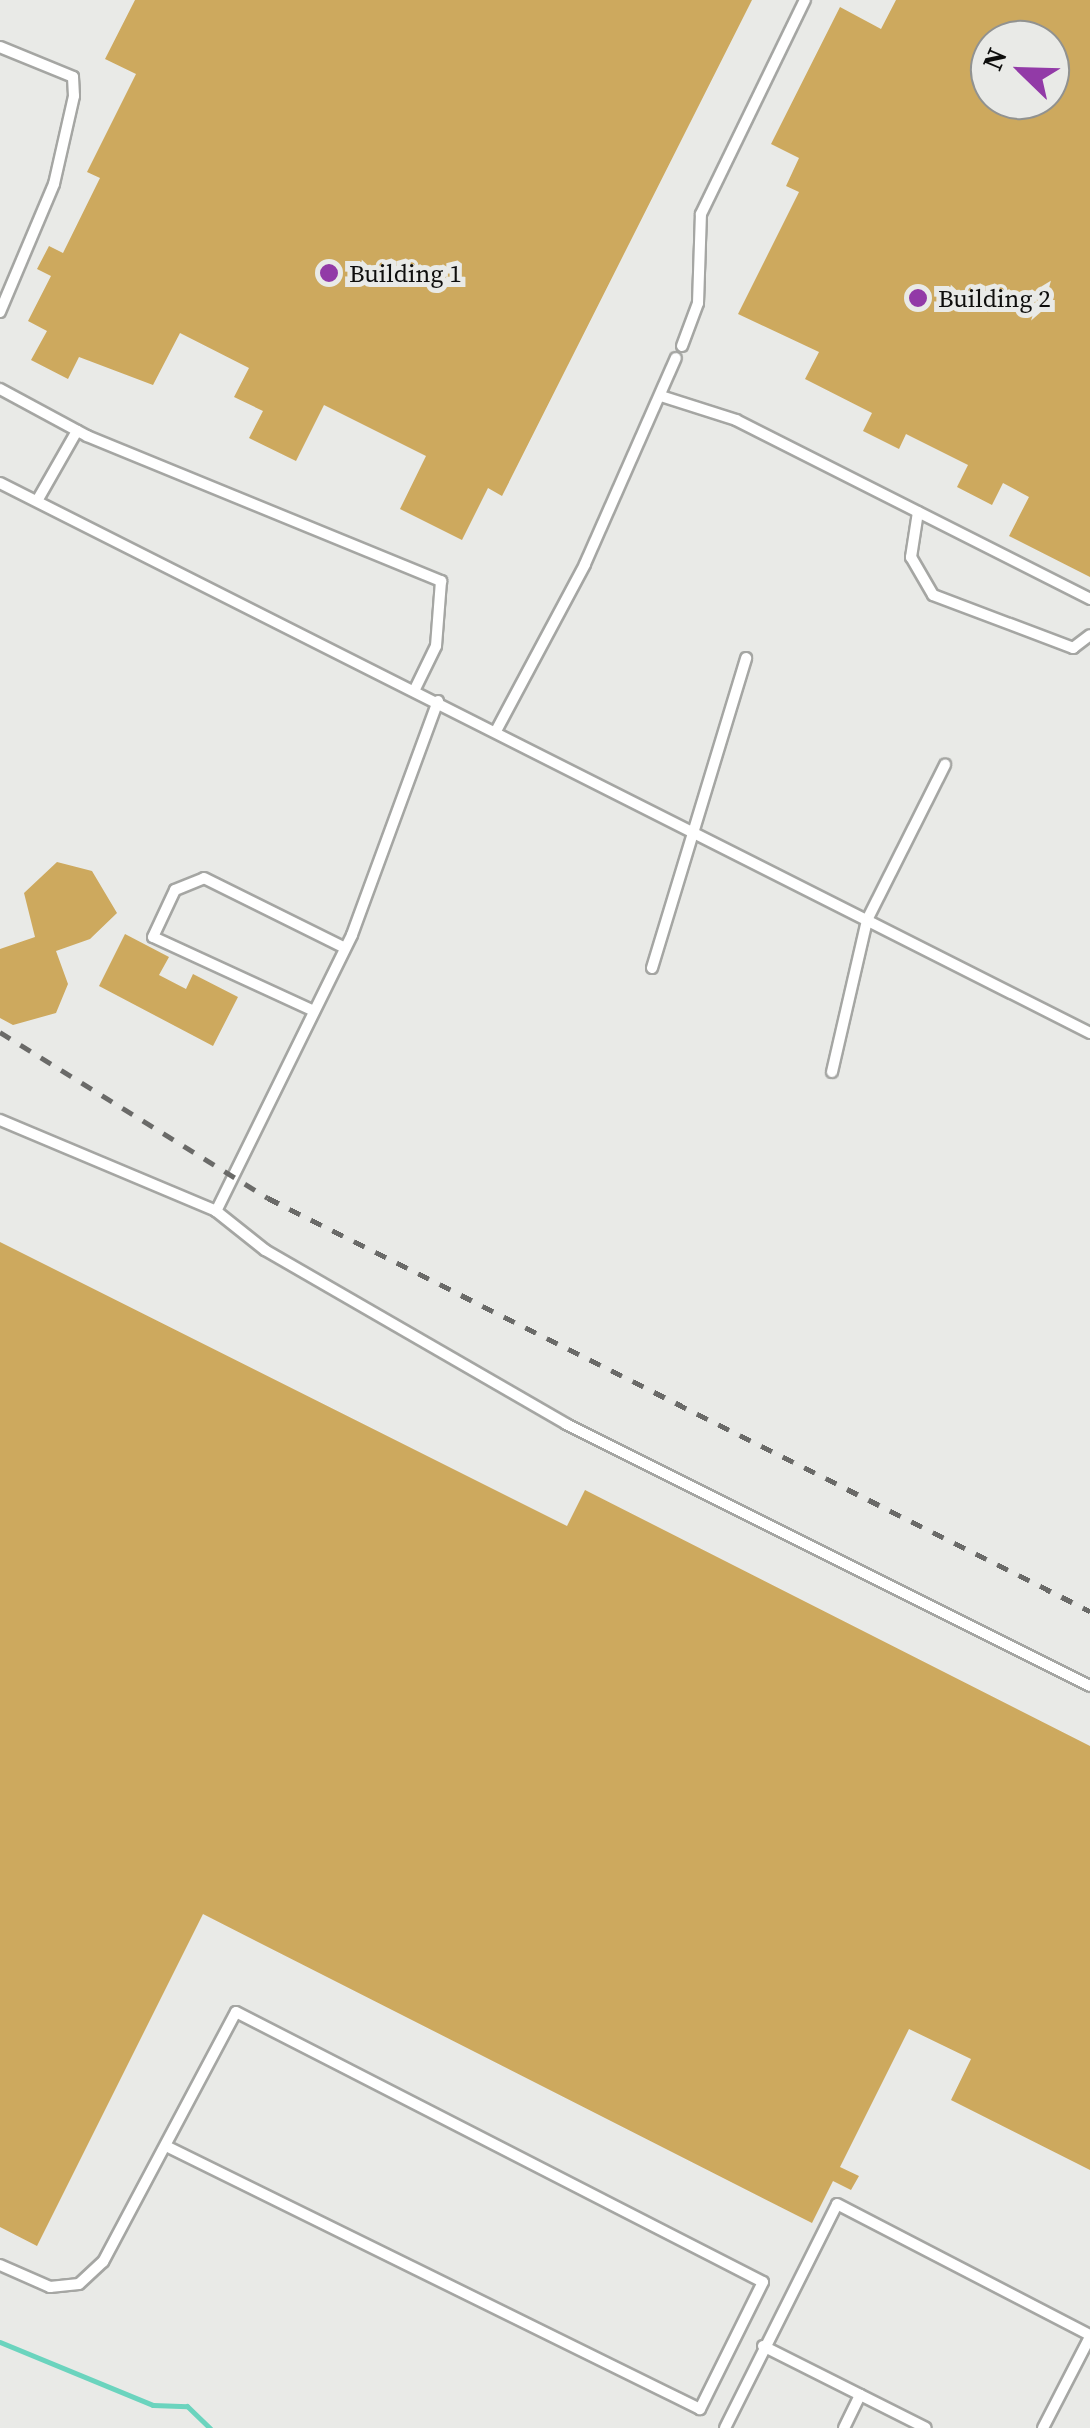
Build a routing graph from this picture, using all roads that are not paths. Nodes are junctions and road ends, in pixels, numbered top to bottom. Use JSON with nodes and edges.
{"nodes":[{"id":1,"x":805,"y":0,"type":"edge"},
{"id":2,"x":0,"y":47,"type":"edge"},
{"id":3,"x":0,"y":312,"type":"edge"},
{"id":4,"x":682,"y":346,"type":"dead end"},
{"id":5,"x":676,"y":358,"type":"dead end"},
{"id":6,"x":0,"y":389,"type":"edge"},
{"id":7,"x":661,"y":396,"type":"junction"},
{"id":8,"x":76,"y":431,"type":"junction"},
{"id":9,"x":0,"y":483,"type":"edge"},
{"id":10,"x":37,"y":501,"type":"junction"},
{"id":11,"x":918,"y":512,"type":"junction"},
{"id":12,"x":1090,"y":599,"type":"edge"},
{"id":13,"x":1090,"y":635,"type":"edge"},
{"id":14,"x":746,"y":658,"type":"dead end"},
{"id":15,"x":416,"y":690,"type":"junction"},
{"id":16,"x":438,"y":701,"type":"junction"},
{"id":17,"x":496,"y":730,"type":"junction"},
{"id":18,"x":945,"y":765,"type":"dead end"},
{"id":19,"x":694,"y":831,"type":"junction"},
{"id":20,"x":867,"y":920,"type":"junction"},
{"id":21,"x":345,"y":948,"type":"junction"},
{"id":22,"x":652,"y":968,"type":"dead end"},
{"id":23,"x":314,"y":1011,"type":"junction"},
{"id":24,"x":1090,"y":1033,"type":"edge"},
{"id":25,"x":832,"y":1072,"type":"dead end"},
{"id":26,"x":0,"y":1120,"type":"edge"},
{"id":27,"x":216,"y":1211,"type":"junction"},
{"id":28,"x":1090,"y":1686,"type":"edge"},
{"id":29,"x":166,"y":2146,"type":"junction"},
{"id":30,"x":0,"y":2266,"type":"edge"},
{"id":31,"x":1090,"y":2336,"type":"edge"},
{"id":32,"x":763,"y":2346,"type":"junction"},
{"id":33,"x":860,"y":2395,"type":"junction"},
{"id":34,"x":725,"y":2428,"type":"edge"},
{"id":35,"x":844,"y":2428,"type":"edge"},
{"id":36,"x":926,"y":2428,"type":"edge"},
{"id":37,"x":1042,"y":2428,"type":"edge"}],
"edges":[{"from":1,"to":4,"type":"lane"},
{"from":2,"to":3,"type":"lane"},
{"from":5,"to":7,"type":"lane"},
{"from":6,"to":8,"type":"lane"},
{"from":7,"to":11,"type":"lane"},
{"from":7,"to":17,"type":"lane"},
{"from":8,"to":10,"type":"lane"},
{"from":8,"to":15,"type":"lane"},
{"from":9,"to":10,"type":"lane"},
{"from":10,"to":15,"type":"lane"},
{"from":11,"to":12,"type":"lane"},
{"from":11,"to":13,"type":"lane"},
{"from":14,"to":19,"type":"lane"},
{"from":15,"to":16,"type":"lane"},
{"from":16,"to":17,"type":"lane"},
{"from":16,"to":21,"type":"lane"},
{"from":17,"to":19,"type":"lane"},
{"from":18,"to":20,"type":"lane"},
{"from":19,"to":20,"type":"lane"},
{"from":19,"to":22,"type":"lane"},
{"from":20,"to":24,"type":"lane"},
{"from":20,"to":25,"type":"lane"},
{"from":21,"to":23,"type":"lane"},
{"from":21,"to":23,"type":"lane"},
{"from":23,"to":27,"type":"lane"},
{"from":26,"to":27,"type":"lane"},
{"from":27,"to":28,"type":"lane"},
{"from":29,"to":29,"type":"lane"},
{"from":29,"to":30,"type":"lane"},
{"from":31,"to":32,"type":"lane"},
{"from":31,"to":37,"type":"lane"},
{"from":32,"to":33,"type":"lane"},
{"from":32,"to":34,"type":"lane"},
{"from":33,"to":35,"type":"lane"},
{"from":33,"to":36,"type":"lane"}]}
